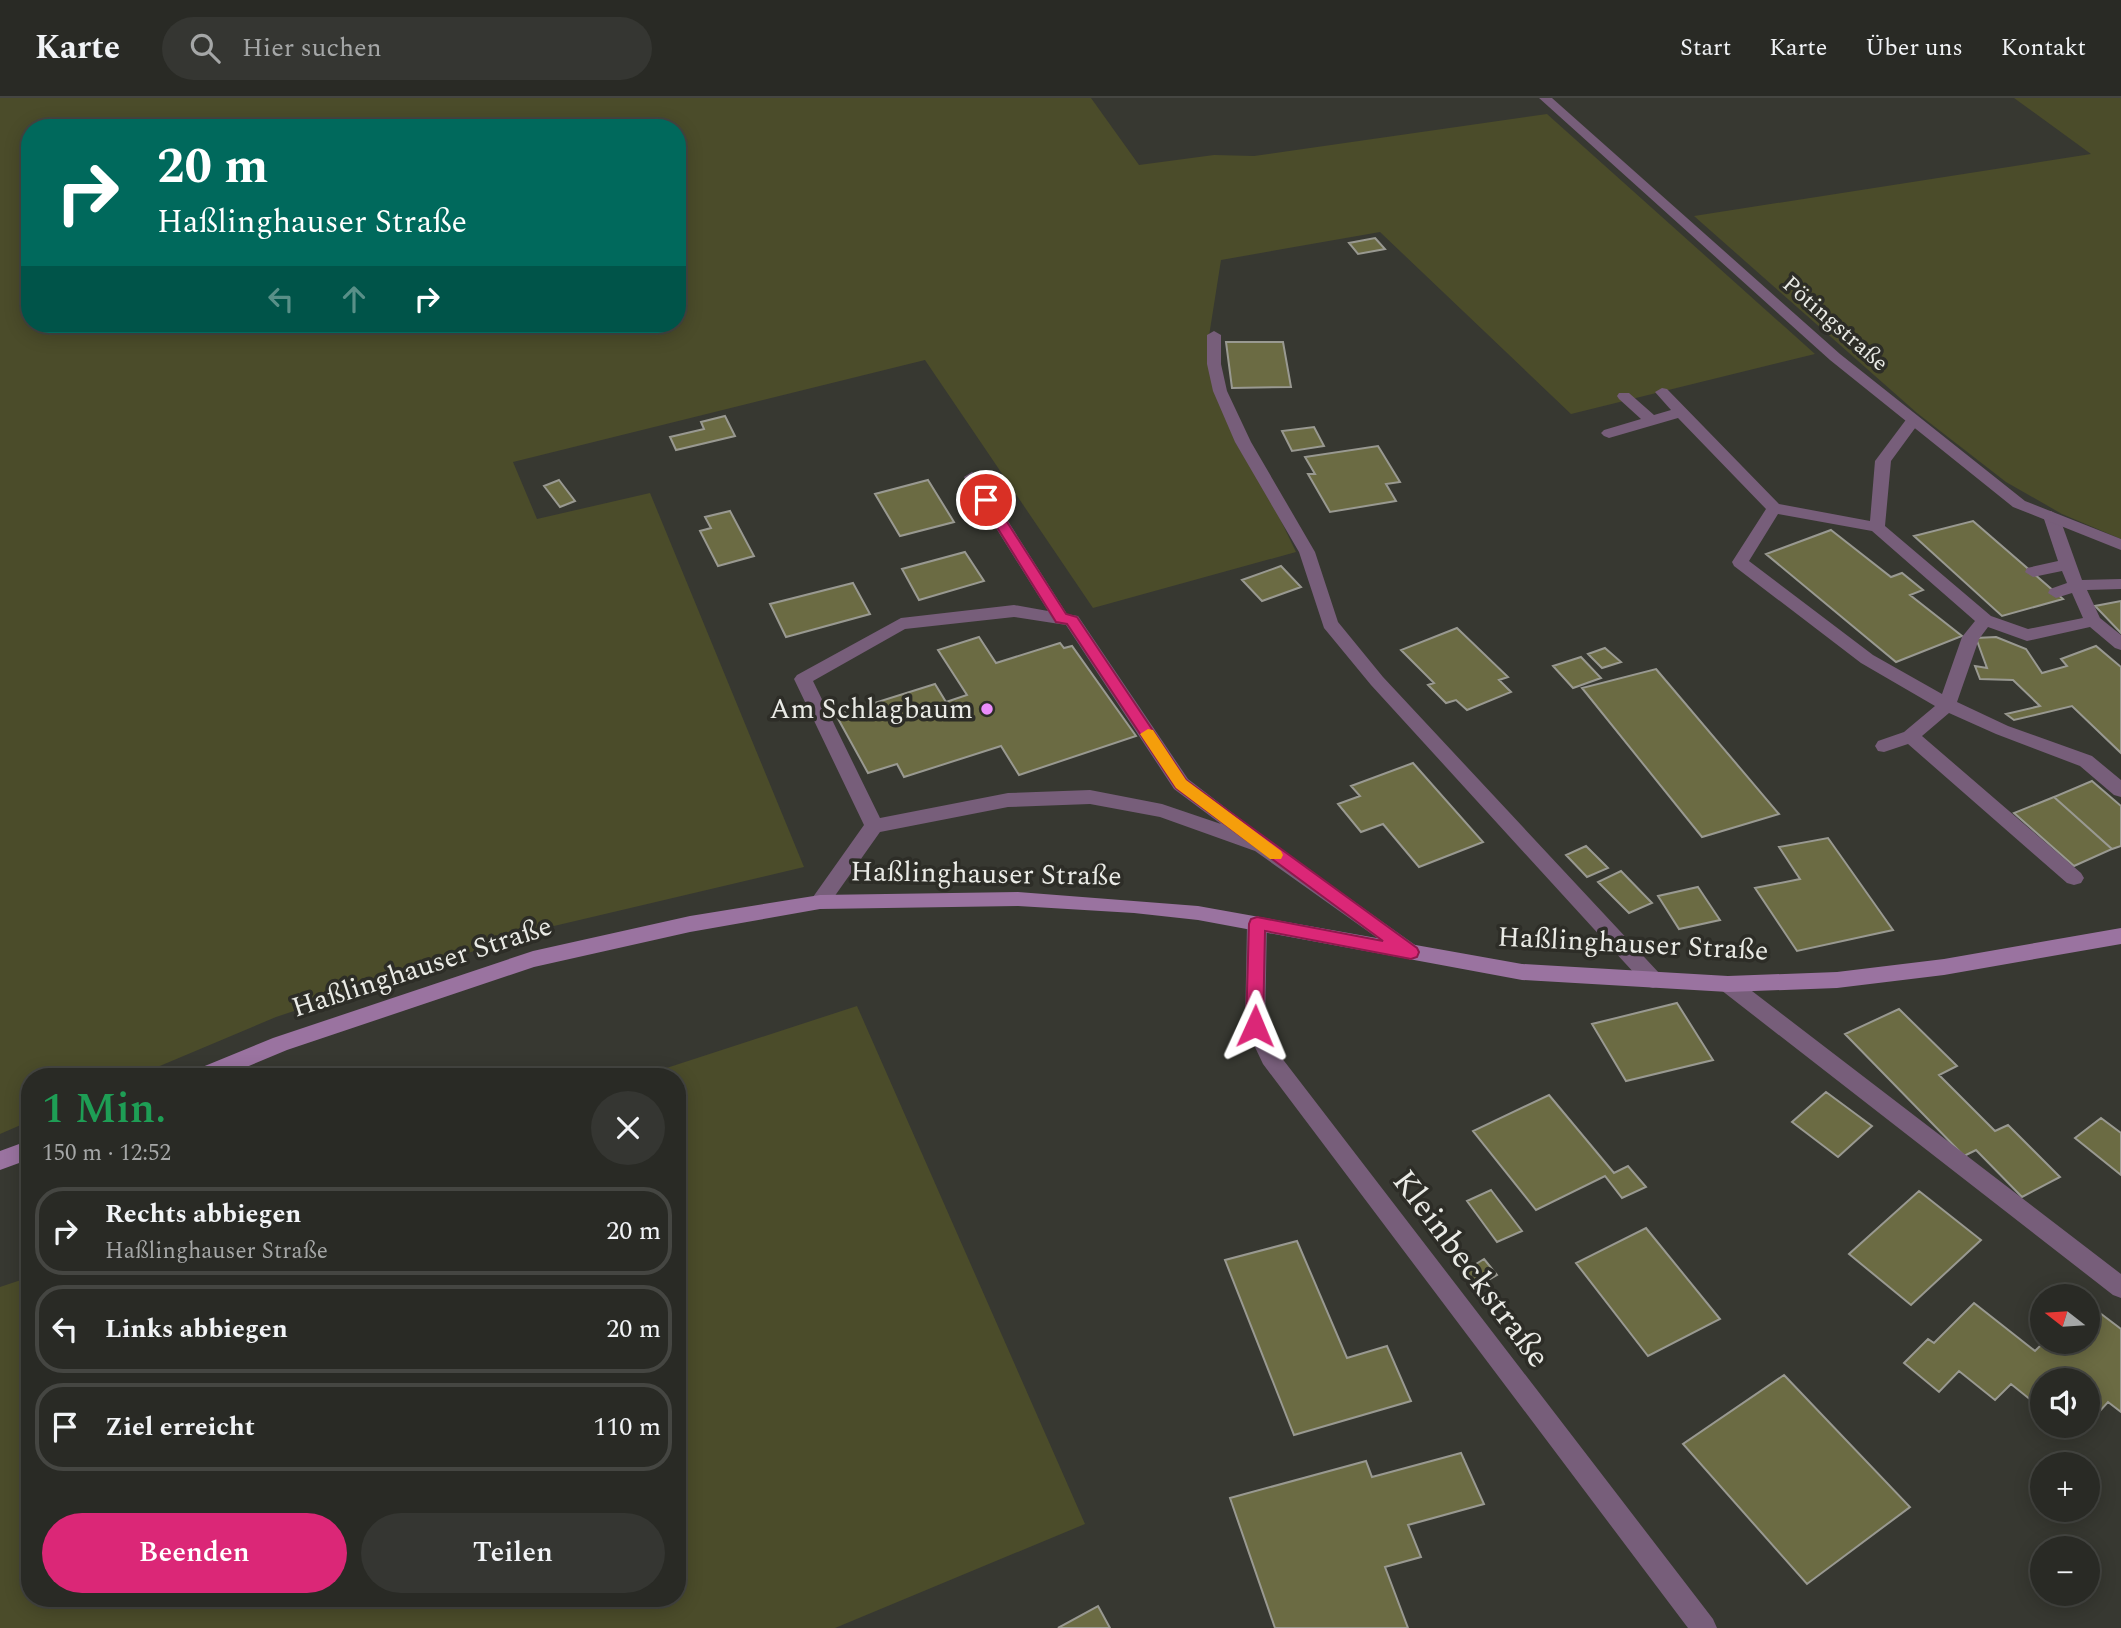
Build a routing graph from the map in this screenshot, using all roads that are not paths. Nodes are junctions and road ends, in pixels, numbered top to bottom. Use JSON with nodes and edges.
{"nodes":[{"id":1,"x":1545,"y":98,"type":"edge"},
{"id":2,"x":1214,"y":335,"type":"dead end"},
{"id":3,"x":1662,"y":392,"type":"dead end"},
{"id":4,"x":1624,"y":396,"type":"dead end"},
{"id":5,"x":1682,"y":412,"type":"junction"},
{"id":6,"x":1913,"y":420,"type":"junction"},
{"id":7,"x":1652,"y":421,"type":"junction"},
{"id":8,"x":1609,"y":433,"type":"dead end"},
{"id":9,"x":972,"y":477,"type":"dead end"},
{"id":10,"x":1774,"y":508,"type":"junction"},
{"id":11,"x":2050,"y":516,"type":"junction"},
{"id":12,"x":1877,"y":527,"type":"junction"},
{"id":13,"x":2121,"y":545,"type":"edge"},
{"id":14,"x":2067,"y":564,"type":"junction"},
{"id":15,"x":2033,"y":572,"type":"dead end"},
{"id":16,"x":2121,"y":584,"type":"edge"},
{"id":17,"x":2077,"y":585,"type":"junction"},
{"id":18,"x":2056,"y":593,"type":"dead end"},
{"id":19,"x":1061,"y":618,"type":"junction"},
{"id":20,"x":1985,"y":620,"type":"junction"},
{"id":21,"x":2093,"y":621,"type":"junction"},
{"id":22,"x":2121,"y":644,"type":"edge"},
{"id":23,"x":1947,"y":705,"type":"junction"},
{"id":24,"x":1910,"y":736,"type":"junction"},
{"id":25,"x":1884,"y":747,"type":"dead end"},
{"id":26,"x":2121,"y":790,"type":"edge"},
{"id":27,"x":874,"y":826,"type":"junction"},
{"id":28,"x":1262,"y":846,"type":"junction"},
{"id":29,"x":2074,"y":878,"type":"dead end"},
{"id":30,"x":820,"y":902,"type":"junction"},
{"id":31,"x":1257,"y":924,"type":"junction"},
{"id":32,"x":2121,"y":936,"type":"edge"},
{"id":33,"x":1411,"y":952,"type":"junction"},
{"id":34,"x":1653,"y":979,"type":"junction"},
{"id":35,"x":1728,"y":984,"type":"junction"},
{"id":36,"x":222,"y":1068,"type":"edge"},
{"id":37,"x":21,"y":1153,"type":"edge"},
{"id":38,"x":0,"y":1161,"type":"edge"},
{"id":39,"x":2121,"y":1288,"type":"edge"},
{"id":40,"x":1704,"y":1628,"type":"edge"}],
"edges":[{"from":1,"to":6,"type":"street","name":"Pötingstraße"},
{"from":2,"to":34,"type":"street"},
{"from":3,"to":5,"type":"street"},
{"from":4,"to":7,"type":"street"},
{"from":5,"to":7,"type":"street"},
{"from":5,"to":10,"type":"street"},
{"from":6,"to":11,"type":"street","name":"Pötingstraße"},
{"from":6,"to":12,"type":"street"},
{"from":7,"to":8,"type":"street"},
{"from":9,"to":19,"type":"street"},
{"from":10,"to":12,"type":"street"},
{"from":10,"to":23,"type":"street"},
{"from":11,"to":13,"type":"street","name":"Pötingstraße"},
{"from":11,"to":14,"type":"street"},
{"from":12,"to":20,"type":"street"},
{"from":14,"to":15,"type":"street"},
{"from":14,"to":17,"type":"street"},
{"from":16,"to":17,"type":"street"},
{"from":17,"to":18,"type":"street"},
{"from":17,"to":21,"type":"street"},
{"from":19,"to":27,"type":"street"},
{"from":19,"to":28,"type":"street"},
{"from":20,"to":21,"type":"street"},
{"from":20,"to":23,"type":"street"},
{"from":21,"to":22,"type":"street"},
{"from":23,"to":24,"type":"street"},
{"from":23,"to":26,"type":"street"},
{"from":24,"to":25,"type":"street"},
{"from":24,"to":29,"type":"street"},
{"from":27,"to":28,"type":"street"},
{"from":27,"to":30,"type":"street"},
{"from":28,"to":33,"type":"street"},
{"from":30,"to":31,"type":"main road","name":"Haßlinghauser Straße"},
{"from":30,"to":36,"type":"main road","name":"Haßlinghauser Straße"},
{"from":31,"to":33,"type":"main road","name":"Haßlinghauser Straße"},
{"from":31,"to":40,"type":"street","name":"Kleinbeckstraße"},
{"from":32,"to":35,"type":"main road","name":"Haßlinghauser Straße"},
{"from":33,"to":34,"type":"main road","name":"Haßlinghauser Straße"},
{"from":34,"to":35,"type":"main road","name":"Haßlinghauser Straße"},
{"from":35,"to":39,"type":"street"},
{"from":37,"to":38,"type":"main road"}]}
